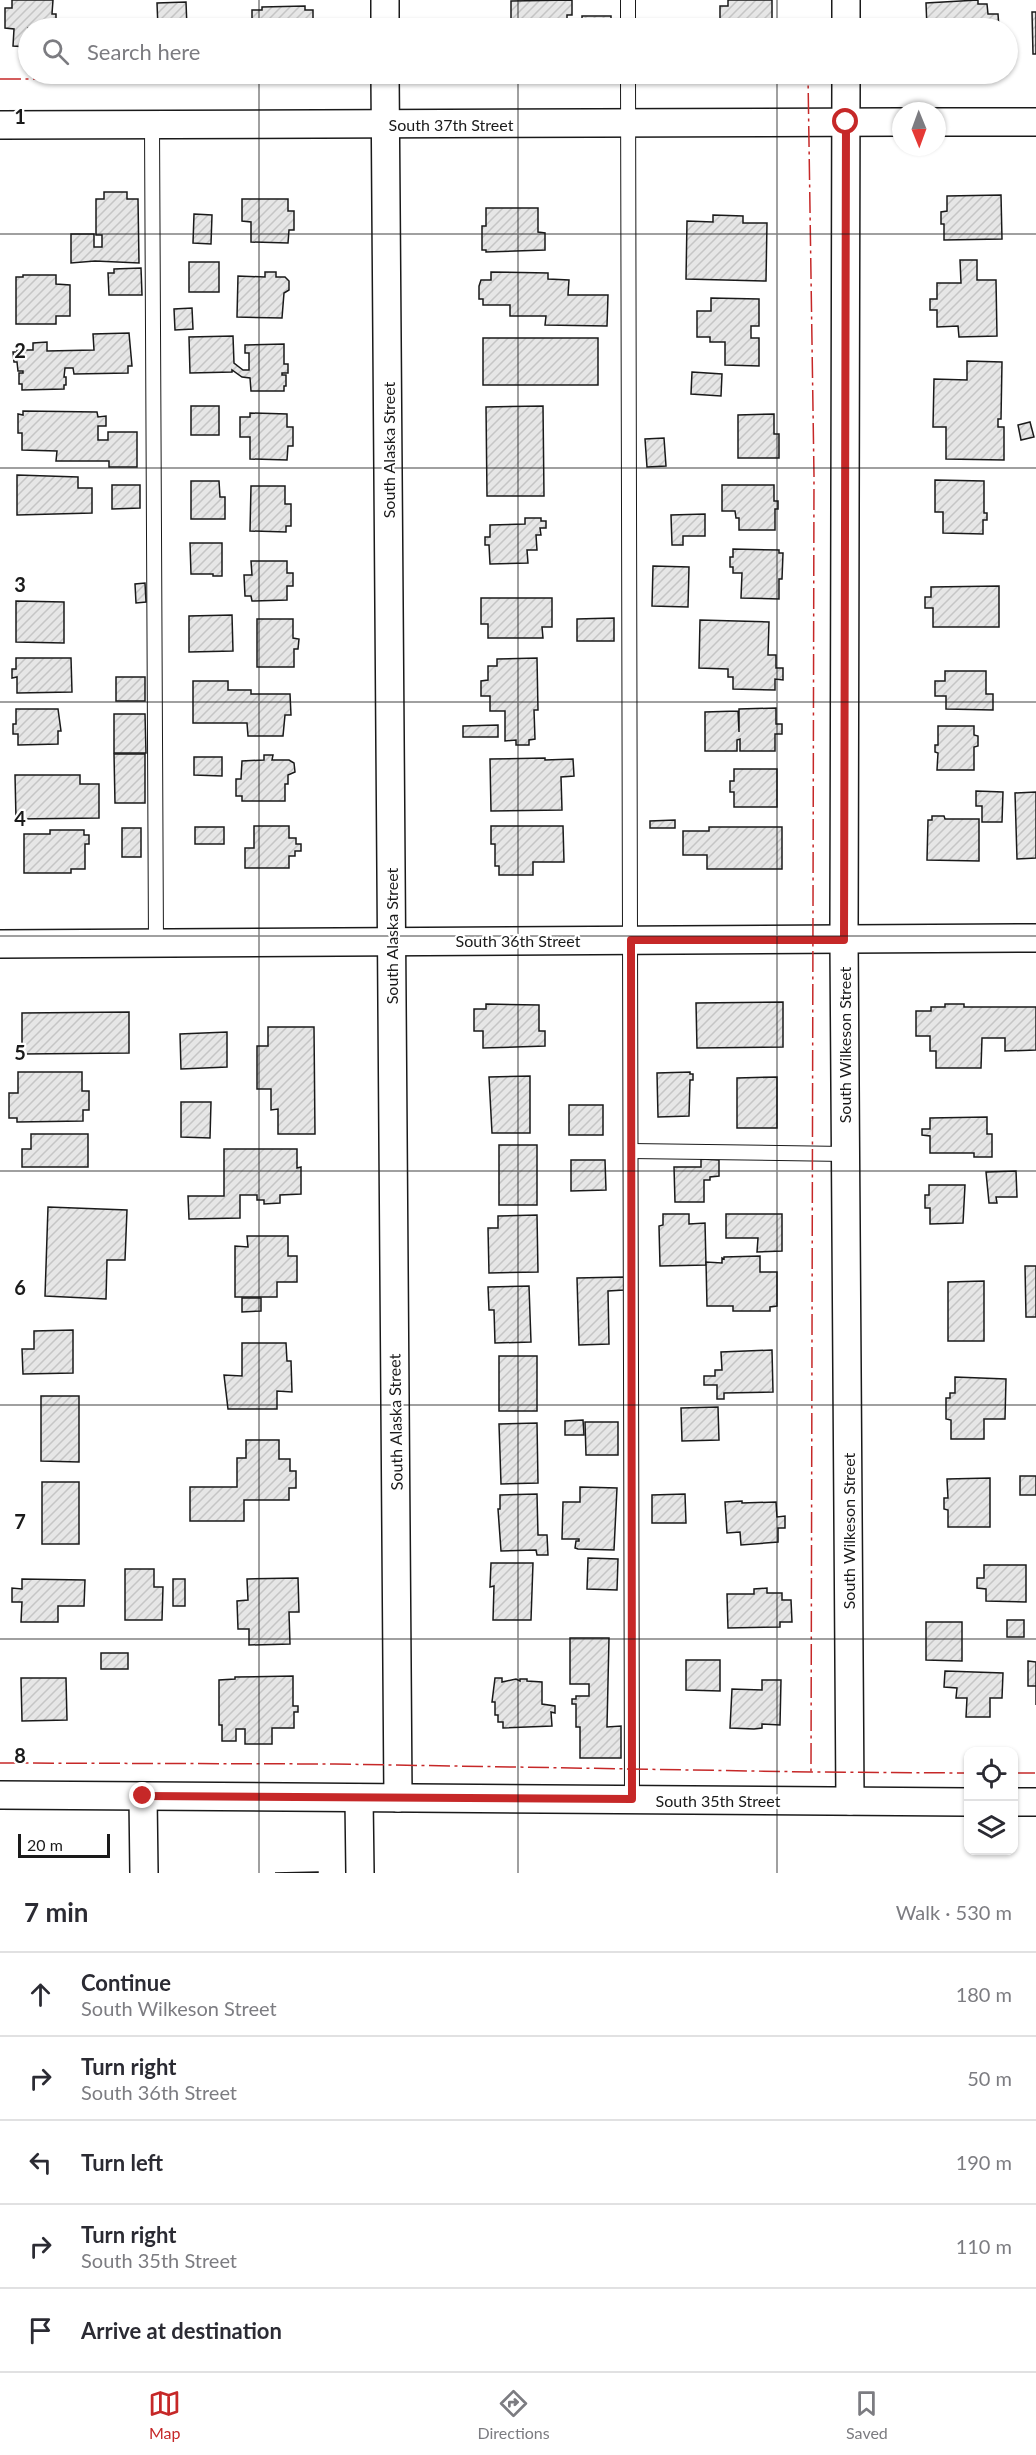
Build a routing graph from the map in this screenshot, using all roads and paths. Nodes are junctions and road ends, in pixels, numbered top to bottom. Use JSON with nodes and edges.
{"nodes":[{"id":1,"x":385,"y":0,"type":"edge"},
{"id":2,"x":628,"y":0,"type":"edge"},
{"id":3,"x":846,"y":0,"type":"edge"},
{"id":4,"x":385,"y":18,"type":"edge"},
{"id":5,"x":628,"y":18,"type":"edge"},
{"id":6,"x":846,"y":18,"type":"edge"},
{"id":7,"x":385,"y":84,"type":"edge"},
{"id":8,"x":628,"y":84,"type":"edge"},
{"id":9,"x":846,"y":84,"type":"edge"},
{"id":10,"x":846,"y":122,"type":"junction"},
{"id":11,"x":892,"y":122,"type":"edge"},
{"id":12,"x":946,"y":122,"type":"edge"},
{"id":13,"x":1036,"y":122,"type":"edge"},
{"id":14,"x":628,"y":123,"type":"junction"},
{"id":15,"x":385,"y":124,"type":"junction"},
{"id":16,"x":0,"y":125,"type":"edge"},
{"id":17,"x":152,"y":125,"type":"junction"},
{"id":18,"x":1036,"y":938,"type":"edge"},
{"id":19,"x":391,"y":940,"type":"junction"},
{"id":20,"x":631,"y":940,"type":"junction"},
{"id":21,"x":844,"y":940,"type":"junction"},
{"id":22,"x":156,"y":943,"type":"junction"},
{"id":23,"x":0,"y":944,"type":"edge"},
{"id":24,"x":631,"y":1150,"type":"junction"},
{"id":25,"x":845,"y":1154,"type":"junction"},
{"id":26,"x":0,"y":1795,"type":"edge"},
{"id":27,"x":143,"y":1796,"type":"junction"},
{"id":28,"x":359,"y":1797,"type":"junction"},
{"id":29,"x":398,"y":1798,"type":"junction"},
{"id":30,"x":632,"y":1799,"type":"junction"},
{"id":31,"x":850,"y":1801,"type":"junction"},
{"id":32,"x":964,"y":1802,"type":"edge"},
{"id":33,"x":1018,"y":1802,"type":"edge"},
{"id":34,"x":1036,"y":1802,"type":"edge"},
{"id":35,"x":144,"y":1873,"type":"edge"},
{"id":36,"x":360,"y":1873,"type":"edge"}],
"edges":[{"from":1,"to":4,"type":"street"},
{"from":2,"to":5,"type":"lane"},
{"from":3,"to":6,"type":"street"},
{"from":7,"to":15,"type":"street","name":"South Alaska Street"},
{"from":8,"to":14,"type":"lane"},
{"from":9,"to":10,"type":"street","name":"South Wilkeson Street"},
{"from":10,"to":11,"type":"street","name":"South 37th Street"},
{"from":10,"to":14,"type":"street","name":"South 37th Street"},
{"from":10,"to":21,"type":"street","name":"South Wilkeson Street"},
{"from":12,"to":13,"type":"street"},
{"from":14,"to":15,"type":"street","name":"South 37th Street"},
{"from":14,"to":20,"type":"lane"},
{"from":15,"to":17,"type":"street","name":"South 37th Street"},
{"from":15,"to":19,"type":"street","name":"South Alaska Street"},
{"from":16,"to":17,"type":"street","name":"South 37th Street"},
{"from":17,"to":22,"type":"lane"},
{"from":18,"to":21,"type":"street","name":"South 36th Street"},
{"from":19,"to":20,"type":"street","name":"South 36th Street"},
{"from":19,"to":22,"type":"street","name":"South 36th Street"},
{"from":19,"to":29,"type":"street","name":"South Alaska Street"},
{"from":20,"to":21,"type":"street","name":"South 36th Street"},
{"from":20,"to":24,"type":"lane"},
{"from":21,"to":25,"type":"street","name":"South Wilkeson Street"},
{"from":22,"to":23,"type":"street","name":"South 36th Street"},
{"from":24,"to":25,"type":"lane"},
{"from":24,"to":30,"type":"lane"},
{"from":25,"to":31,"type":"street","name":"South Wilkeson Street"},
{"from":26,"to":27,"type":"street","name":"South 35th Street"},
{"from":27,"to":28,"type":"street","name":"South 35th Street"},
{"from":27,"to":35,"type":"street"},
{"from":28,"to":29,"type":"street","name":"South 35th Street"},
{"from":28,"to":36,"type":"street"},
{"from":29,"to":30,"type":"street","name":"South 35th Street"},
{"from":30,"to":31,"type":"street","name":"South 35th Street"},
{"from":31,"to":32,"type":"street","name":"South 35th Street"},
{"from":33,"to":34,"type":"street"}]}
